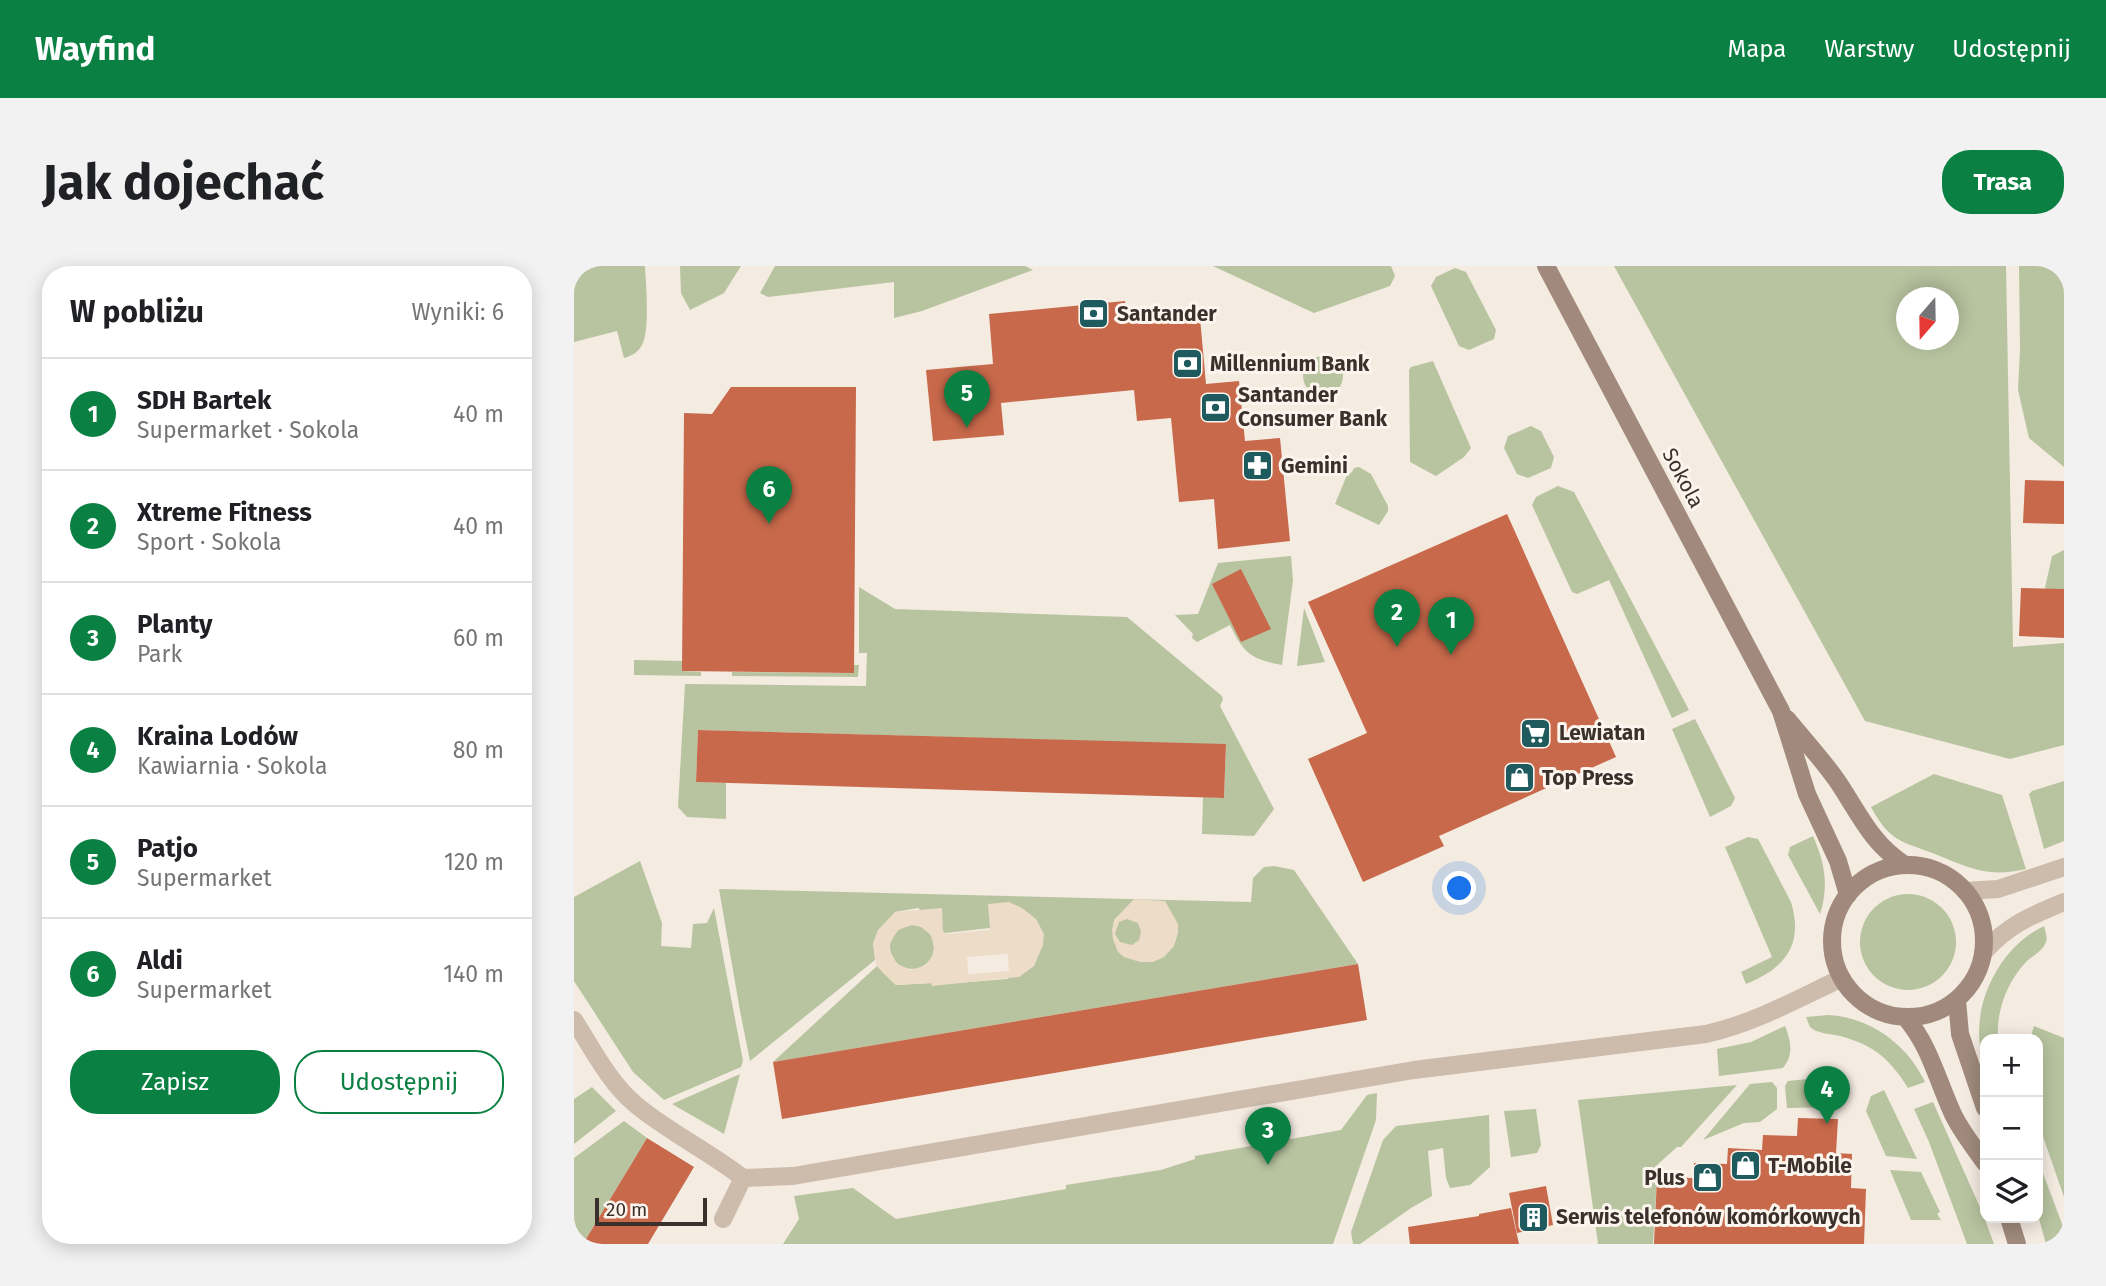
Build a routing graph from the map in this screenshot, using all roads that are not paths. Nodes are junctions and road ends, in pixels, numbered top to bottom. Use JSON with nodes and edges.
{"nodes":[{"id":1,"x":1546,"y":266,"type":"edge"},
{"id":2,"x":1781,"y":711,"type":"junction"},
{"id":3,"x":1905,"y":865,"type":"junction"},
{"id":4,"x":2064,"y":867,"type":"edge"},
{"id":5,"x":1965,"y":891,"type":"junction"},
{"id":6,"x":1848,"y":895,"type":"junction"},
{"id":7,"x":2064,"y":902,"type":"edge"},
{"id":8,"x":1983,"y":953,"type":"junction"},
{"id":9,"x":1842,"y":978,"type":"junction"},
{"id":10,"x":1956,"y":1000,"type":"junction"},
{"id":11,"x":1905,"y":1017,"type":"junction"},
{"id":12,"x":574,"y":1020,"type":"edge"},
{"id":13,"x":1981,"y":1097,"type":"edge"},
{"id":14,"x":1983,"y":1160,"type":"edge"},
{"id":15,"x":743,"y":1178,"type":"junction"},
{"id":16,"x":723,"y":1219,"type":"dead end"},
{"id":17,"x":2011,"y":1223,"type":"edge"},
{"id":18,"x":2017,"y":1244,"type":"edge"}],
"edges":[{"from":1,"to":2,"type":"street","name":"Sokola"},
{"from":2,"to":3,"type":"street","name":"Sokola"},
{"from":2,"to":6,"type":"street","name":"Sokola"},
{"from":3,"to":5,"type":"street"},
{"from":3,"to":6,"type":"street"},
{"from":4,"to":5,"type":"street"},
{"from":5,"to":8,"type":"street"},
{"from":6,"to":9,"type":"street"},
{"from":7,"to":8,"type":"street"},
{"from":8,"to":10,"type":"street"},
{"from":9,"to":11,"type":"street"},
{"from":9,"to":15,"type":"street"},
{"from":10,"to":11,"type":"street"},
{"from":10,"to":13,"type":"street"},
{"from":11,"to":14,"type":"street"},
{"from":12,"to":15,"type":"street"},
{"from":15,"to":16,"type":"street"},
{"from":17,"to":18,"type":"street"}]}
